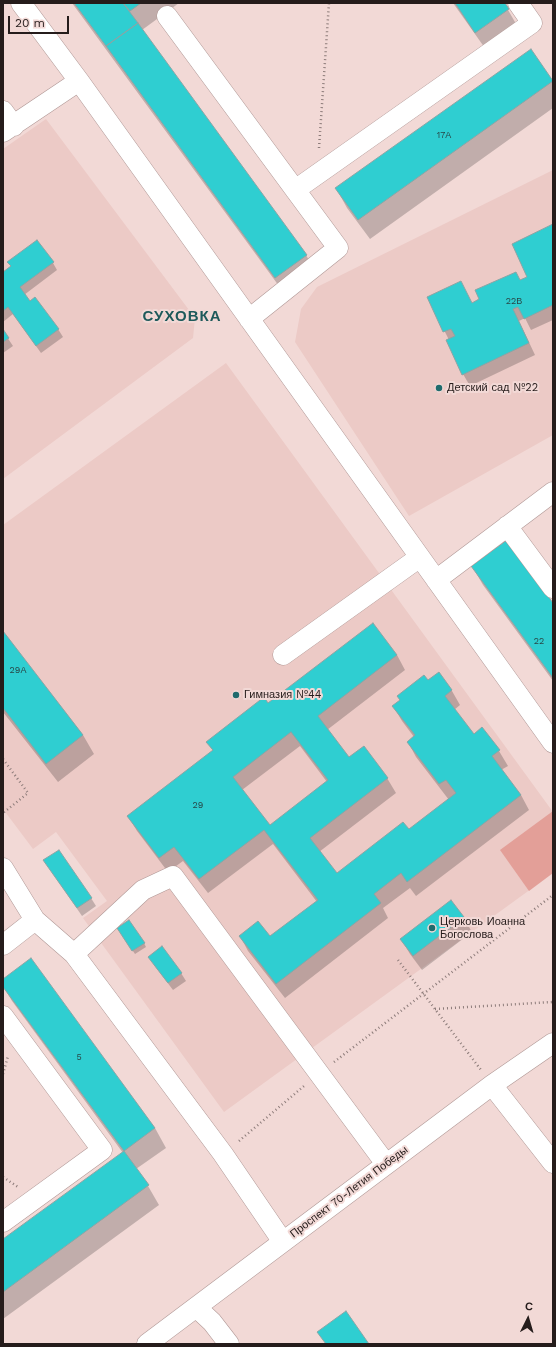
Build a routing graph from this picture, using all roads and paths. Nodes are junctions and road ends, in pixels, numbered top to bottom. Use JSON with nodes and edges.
{"nodes":[{"id":1,"x":21,"y":3,"type":"edge"},
{"id":2,"x":329,"y":3,"type":"edge"},
{"id":3,"x":518,"y":3,"type":"edge"},
{"id":4,"x":166,"y":16,"type":"dead end"},
{"id":5,"x":79,"y":81,"type":"junction"},
{"id":6,"x":7,"y":123,"type":"edge"},
{"id":7,"x":317,"y":174,"type":"junction"},
{"id":8,"x":295,"y":190,"type":"junction"},
{"id":9,"x":249,"y":319,"type":"junction"},
{"id":10,"x":553,"y":492,"type":"edge"},
{"id":11,"x":507,"y":526,"type":"junction"},
{"id":12,"x":420,"y":557,"type":"junction"},
{"id":13,"x":436,"y":580,"type":"junction"},
{"id":14,"x":553,"y":588,"type":"edge"},
{"id":15,"x":283,"y":655,"type":"dead end"},
{"id":16,"x":553,"y":743,"type":"edge"},
{"id":17,"x":3,"y":759,"type":"edge"},
{"id":18,"x":3,"y":813,"type":"edge"},
{"id":19,"x":3,"y":868,"type":"edge"},
{"id":20,"x":553,"y":895,"type":"edge"},
{"id":21,"x":35,"y":920,"type":"junction"},
{"id":22,"x":3,"y":945,"type":"edge"},
{"id":23,"x":74,"y":954,"type":"junction"},
{"id":24,"x":398,"y":960,"type":"dead end"},
{"id":25,"x":423,"y":994,"type":"junction"},
{"id":26,"x":553,"y":1002,"type":"edge"},
{"id":27,"x":434,"y":1009,"type":"junction"},
{"id":28,"x":3,"y":1016,"type":"edge"},
{"id":29,"x":552,"y":1046,"type":"edge"},
{"id":30,"x":319,"y":1074,"type":"junction"},
{"id":31,"x":492,"y":1085,"type":"junction"},
{"id":32,"x":223,"y":1154,"type":"junction"},
{"id":33,"x":553,"y":1163,"type":"edge"},
{"id":34,"x":386,"y":1164,"type":"junction"},
{"id":35,"x":3,"y":1222,"type":"edge"},
{"id":36,"x":283,"y":1242,"type":"junction"},
{"id":37,"x":196,"y":1307,"type":"junction"},
{"id":38,"x":151,"y":1343,"type":"edge"},
{"id":39,"x":229,"y":1344,"type":"edge"}],
"edges":[{"from":1,"to":5,"type":"street"},
{"from":2,"to":7,"type":"path"},
{"from":3,"to":7,"type":"street"},
{"from":4,"to":8,"type":"street"},
{"from":5,"to":6,"type":"street"},
{"from":5,"to":9,"type":"street"},
{"from":7,"to":8,"type":"street"},
{"from":8,"to":9,"type":"street"},
{"from":9,"to":12,"type":"street"},
{"from":10,"to":11,"type":"street"},
{"from":11,"to":13,"type":"street"},
{"from":11,"to":14,"type":"street"},
{"from":12,"to":13,"type":"street"},
{"from":12,"to":15,"type":"street"},
{"from":13,"to":16,"type":"street"},
{"from":17,"to":18,"type":"path"},
{"from":19,"to":21,"type":"street"},
{"from":20,"to":25,"type":"path"},
{"from":21,"to":22,"type":"street"},
{"from":21,"to":23,"type":"street"},
{"from":23,"to":30,"type":"street"},
{"from":23,"to":32,"type":"street"},
{"from":24,"to":25,"type":"path"},
{"from":25,"to":27,"type":"path"},
{"from":25,"to":30,"type":"path"},
{"from":26,"to":27,"type":"path"},
{"from":27,"to":31,"type":"path"},
{"from":28,"to":35,"type":"street"},
{"from":29,"to":31,"type":"street","name":"Проспект 70-Летия Победы"},
{"from":30,"to":32,"type":"path"},
{"from":30,"to":34,"type":"street"},
{"from":31,"to":33,"type":"street"},
{"from":31,"to":34,"type":"street","name":"Проспект 70-Летия Победы"},
{"from":32,"to":36,"type":"street"},
{"from":34,"to":36,"type":"street","name":"Проспект 70-Летия Победы"},
{"from":36,"to":37,"type":"street","name":"Проспект 70-Летия Победы"},
{"from":37,"to":38,"type":"street","name":"Проспект 70-Летия Победы"},
{"from":37,"to":39,"type":"street"}]}
